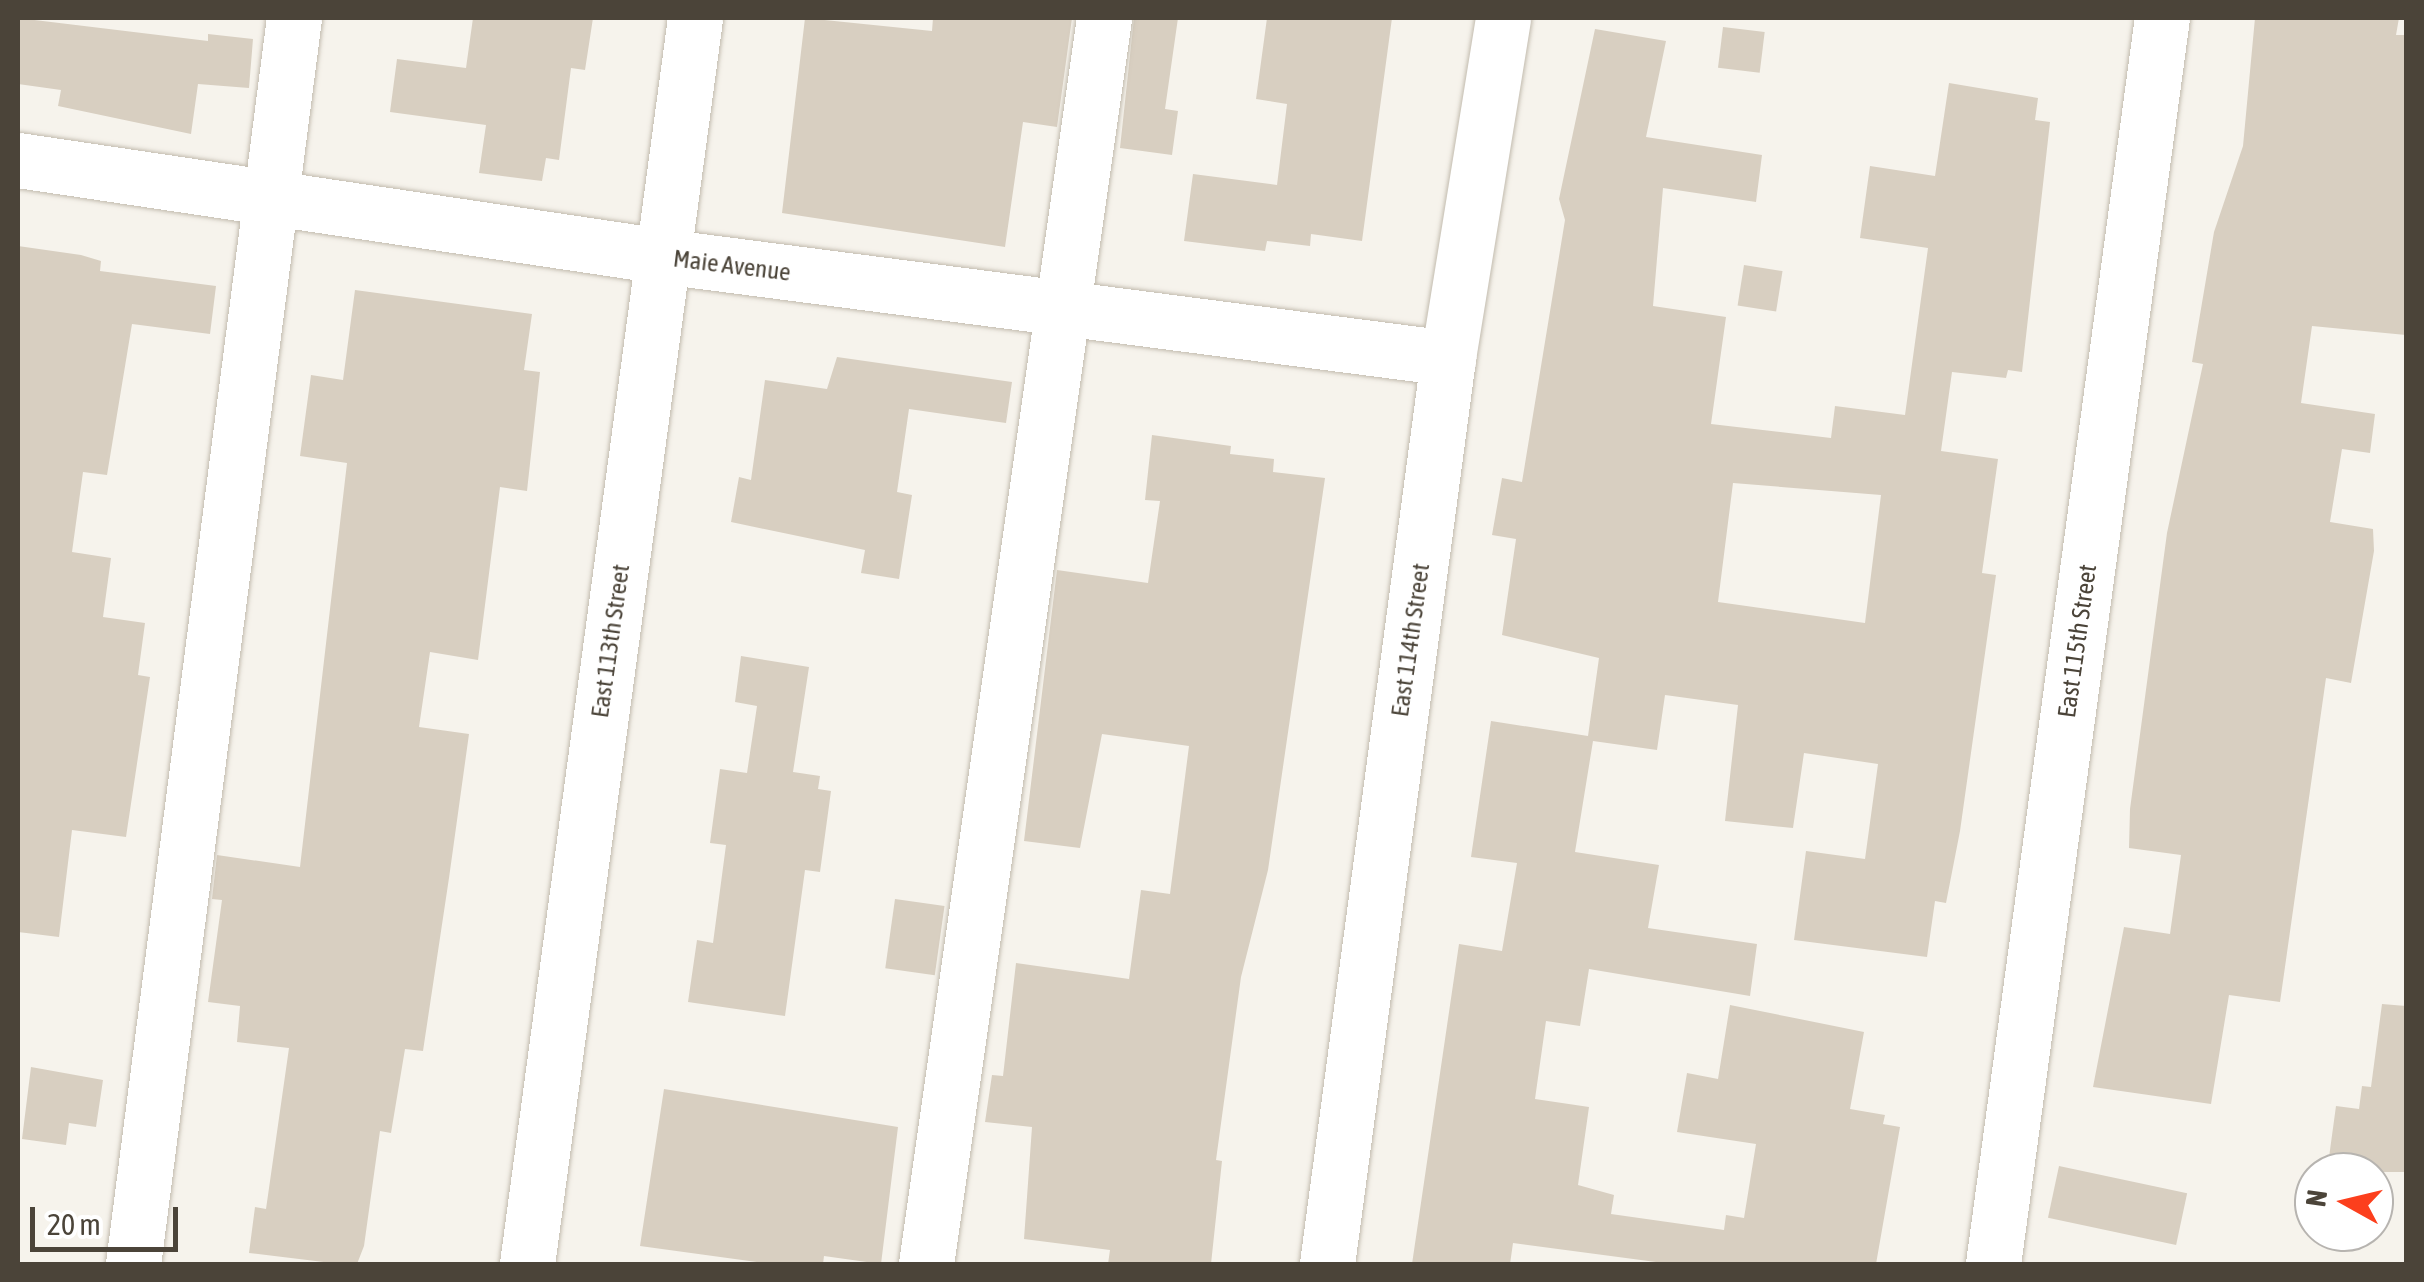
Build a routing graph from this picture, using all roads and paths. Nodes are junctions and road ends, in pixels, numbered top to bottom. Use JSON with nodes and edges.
{"nodes":[{"id":1,"x":294,"y":18,"type":"edge"},
{"id":2,"x":695,"y":18,"type":"edge"},
{"id":3,"x":1104,"y":18,"type":"edge"},
{"id":4,"x":1503,"y":18,"type":"edge"},
{"id":5,"x":2162,"y":18,"type":"edge"},
{"id":6,"x":18,"y":160,"type":"edge"},
{"id":7,"x":270,"y":198,"type":"junction"},
{"id":8,"x":662,"y":256,"type":"junction"},
{"id":9,"x":1061,"y":307,"type":"junction"},
{"id":10,"x":1448,"y":358,"type":"junction"},
{"id":11,"x":133,"y":1264,"type":"edge"},
{"id":12,"x":527,"y":1264,"type":"edge"},
{"id":13,"x":926,"y":1264,"type":"edge"},
{"id":14,"x":1326,"y":1264,"type":"edge"},
{"id":15,"x":1993,"y":1264,"type":"edge"}],
"edges":[{"from":1,"to":7,"type":"street"},
{"from":2,"to":8,"type":"street","name":"East 113th Street"},
{"from":3,"to":9,"type":"street"},
{"from":4,"to":10,"type":"street","name":"East 114th Street"},
{"from":5,"to":15,"type":"street","name":"East 115th Street"},
{"from":6,"to":7,"type":"street","name":"Maie Avenue"},
{"from":7,"to":8,"type":"street","name":"Maie Avenue"},
{"from":7,"to":11,"type":"street"},
{"from":8,"to":9,"type":"street","name":"Maie Avenue"},
{"from":8,"to":12,"type":"street","name":"East 113th Street"},
{"from":9,"to":10,"type":"street","name":"Maie Avenue"},
{"from":9,"to":13,"type":"street"},
{"from":10,"to":14,"type":"street","name":"East 114th Street"}]}
